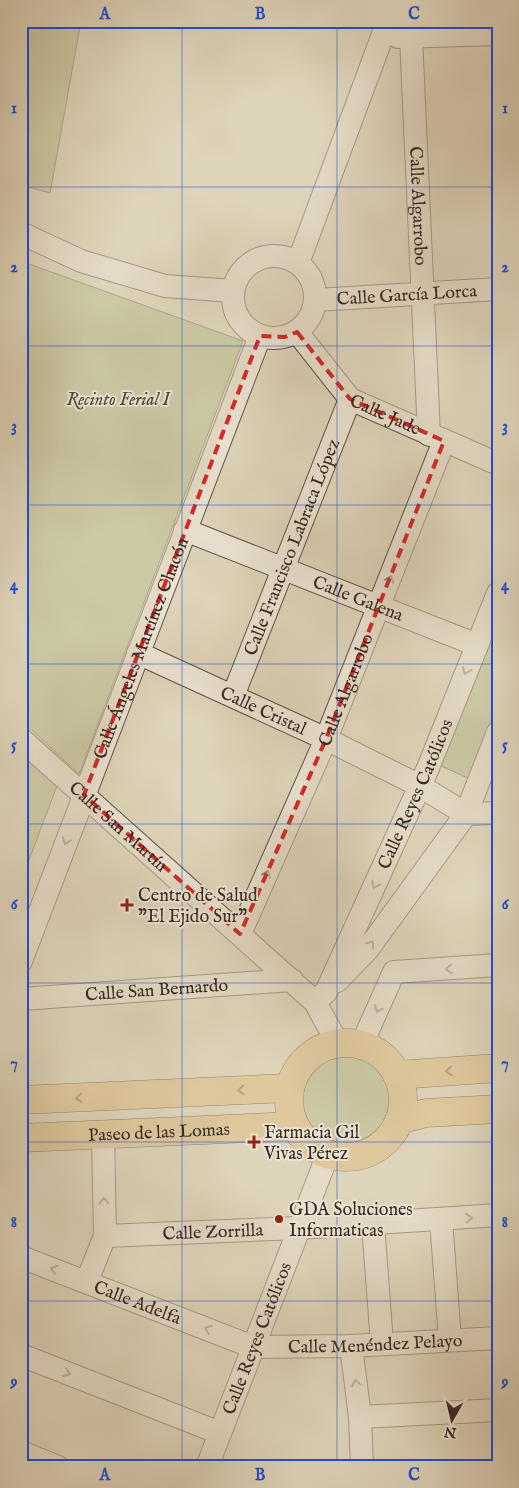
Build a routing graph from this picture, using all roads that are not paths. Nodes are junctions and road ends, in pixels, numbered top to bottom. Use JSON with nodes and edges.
{"nodes":[{"id":1,"x":385,"y":29,"type":"edge"},
{"id":2,"x":498,"y":34,"type":"edge"},
{"id":3,"x":411,"y":37,"type":"junction"},
{"id":4,"x":21,"y":233,"type":"edge"},
{"id":5,"x":298,"y":263,"type":"junction"},
{"id":6,"x":498,"y":289,"type":"edge"},
{"id":7,"x":233,"y":291,"type":"junction"},
{"id":8,"x":424,"y":294,"type":"junction"},
{"id":9,"x":316,"y":300,"type":"junction"},
{"id":10,"x":297,"y":332,"type":"junction"},
{"id":11,"x":260,"y":336,"type":"junction"},
{"id":12,"x":350,"y":399,"type":"junction"},
{"id":13,"x":437,"y":438,"type":"junction"},
{"id":14,"x":498,"y":464,"type":"edge"},
{"id":15,"x":185,"y":530,"type":"junction"},
{"id":16,"x":284,"y":568,"type":"junction"},
{"id":17,"x":498,"y":593,"type":"edge"},
{"id":18,"x":380,"y":605,"type":"junction"},
{"id":19,"x":477,"y":645,"type":"junction"},
{"id":20,"x":138,"y":653,"type":"junction"},
{"id":21,"x":233,"y":696,"type":"junction"},
{"id":22,"x":498,"y":732,"type":"edge"},
{"id":23,"x":21,"y":739,"type":"edge"},
{"id":24,"x":326,"y":739,"type":"junction"},
{"id":25,"x":420,"y":786,"type":"junction"},
{"id":26,"x":84,"y":796,"type":"junction"},
{"id":27,"x":498,"y":813,"type":"edge"},
{"id":28,"x":466,"y":814,"type":"junction"},
{"id":29,"x":240,"y":934,"type":"junction"},
{"id":30,"x":21,"y":961,"type":"edge"},
{"id":31,"x":498,"y":966,"type":"edge"},
{"id":32,"x":292,"y":980,"type":"junction"},
{"id":33,"x":321,"y":997,"type":"junction"},
{"id":34,"x":21,"y":999,"type":"edge"},
{"id":35,"x":349,"y":1045,"type":"junction"},
{"id":36,"x":498,"y":1068,"type":"edge"},
{"id":37,"x":397,"y":1075,"type":"junction"},
{"id":38,"x":290,"y":1088,"type":"junction"},
{"id":39,"x":21,"y":1100,"type":"edge"},
{"id":40,"x":497,"y":1114,"type":"edge"},
{"id":41,"x":399,"y":1120,"type":"junction"},
{"id":42,"x":295,"y":1126,"type":"junction"},
{"id":43,"x":102,"y":1135,"type":"junction"},
{"id":44,"x":21,"y":1138,"type":"edge"},
{"id":45,"x":328,"y":1154,"type":"junction"},
{"id":46,"x":498,"y":1215,"type":"edge"},
{"id":47,"x":441,"y":1220,"type":"junction"},
{"id":48,"x":373,"y":1224,"type":"junction"},
{"id":49,"x":299,"y":1228,"type":"junction"},
{"id":50,"x":106,"y":1236,"type":"junction"},
{"id":51,"x":21,"y":1257,"type":"edge"},
{"id":52,"x":87,"y":1281,"type":"junction"},
{"id":53,"x":498,"y":1338,"type":"edge"},
{"id":54,"x":450,"y":1340,"type":"junction"},
{"id":55,"x":382,"y":1344,"type":"junction"},
{"id":56,"x":350,"y":1346,"type":"junction"},
{"id":57,"x":253,"y":1347,"type":"junction"},
{"id":58,"x":21,"y":1355,"type":"edge"},
{"id":59,"x":498,"y":1410,"type":"edge"},
{"id":60,"x":360,"y":1417,"type":"junction"},
{"id":61,"x":220,"y":1433,"type":"junction"},
{"id":62,"x":21,"y":1452,"type":"edge"},
{"id":63,"x":58,"y":1467,"type":"edge"},
{"id":64,"x":207,"y":1467,"type":"edge"},
{"id":65,"x":362,"y":1467,"type":"edge"}],
"edges":[{"from":1,"to":3,"type":"street"},
{"from":1,"to":5,"type":"street"},
{"from":2,"to":3,"type":"street"},
{"from":3,"to":8,"type":"street","name":"Calle Algarrobo"},
{"from":4,"to":7,"type":"street"},
{"from":5,"to":7,"type":"street"},
{"from":5,"to":9,"type":"street"},
{"from":6,"to":8,"type":"street","name":"Calle García Lorca"},
{"from":7,"to":11,"type":"street"},
{"from":8,"to":9,"type":"street","name":"Calle García Lorca"},
{"from":8,"to":13,"type":"street","name":"Calle Algarrobo"},
{"from":9,"to":10,"type":"street"},
{"from":10,"to":11,"type":"street"},
{"from":10,"to":12,"type":"street","name":"Calle Jade"},
{"from":11,"to":15,"type":"street","name":"Calle Ángeles Martínez Chacón"},
{"from":12,"to":13,"type":"street","name":"Calle Jade"},
{"from":12,"to":16,"type":"street","name":"Calle Francisco Labraca López"},
{"from":13,"to":14,"type":"street","name":"Calle Jade"},
{"from":18,"to":13,"type":"street","name":"Calle Algarrobo","one_way":true},
{"from":15,"to":16,"type":"street","name":"Calle Galena"},
{"from":15,"to":20,"type":"street","name":"Calle Ángeles Martínez Chacón"},
{"from":16,"to":18,"type":"street","name":"Calle Galena"},
{"from":16,"to":21,"type":"street","name":"Calle Francisco Labraca López"},
{"from":17,"to":19,"type":"street","name":"Calle Reyes Católicos"},
{"from":18,"to":19,"type":"street","name":"Calle Galena"},
{"from":18,"to":24,"type":"street","name":"Calle Algarrobo"},
{"from":19,"to":25,"type":"street","name":"Calle Reyes Católicos","one_way":true},
{"from":20,"to":21,"type":"street","name":"Calle Cristal"},
{"from":20,"to":26,"type":"street","name":"Calle Ángeles Martínez Chacón"},
{"from":21,"to":24,"type":"street","name":"Calle Cristal"},
{"from":22,"to":28,"type":"street"},
{"from":23,"to":26,"type":"street","name":"Calle San Martín"},
{"from":24,"to":25,"type":"street","name":"Calle Cristal"},
{"from":29,"to":24,"type":"street","name":"Calle Algarrobo","one_way":true},
{"from":25,"to":28,"type":"street","name":"Calle Cristal"},
{"from":25,"to":33,"type":"street","name":"Calle Reyes Católicos","one_way":true},
{"from":26,"to":29,"type":"street","name":"Calle San Martín"},
{"from":26,"to":30,"type":"street","name":"Calle Ángeles Martínez Chacón","one_way":true},
{"from":27,"to":28,"type":"street"},
{"from":33,"to":28,"type":"street","one_way":true},
{"from":29,"to":32,"type":"street","name":"Calle San Martín"},
{"from":31,"to":35,"type":"street","one_way":true},
{"from":32,"to":33,"type":"street","name":"Calle San Martín"},
{"from":32,"to":34,"type":"street","name":"Calle San Bernardo"},
{"from":33,"to":35,"type":"street","name":"Calle San Martín"},
{"from":35,"to":37,"type":"main road"},
{"from":35,"to":38,"type":"main road"},
{"from":36,"to":37,"type":"main road","one_way":true},
{"from":37,"to":41,"type":"main road"},
{"from":38,"to":39,"type":"main road","one_way":true},
{"from":38,"to":42,"type":"main road"},
{"from":40,"to":41,"type":"main road"},
{"from":41,"to":45,"type":"main road"},
{"from":42,"to":43,"type":"main road","name":"Paseo de las Lomas"},
{"from":42,"to":45,"type":"main road"},
{"from":43,"to":44,"type":"main road","name":"Paseo de las Lomas"},
{"from":50,"to":43,"type":"street","one_way":true},
{"from":45,"to":49,"type":"street","name":"Calle Reyes Católicos"},
{"from":47,"to":46,"type":"street","name":"Calle Zorrilla","one_way":true},
{"from":47,"to":48,"type":"street","name":"Calle Zorrilla"},
{"from":47,"to":54,"type":"street"},
{"from":48,"to":49,"type":"street","name":"Calle Zorrilla"},
{"from":48,"to":55,"type":"street"},
{"from":49,"to":50,"type":"street","name":"Calle Zorrilla"},
{"from":49,"to":57,"type":"street","name":"Calle Reyes Católicos"},
{"from":50,"to":52,"type":"street"},
{"from":52,"to":51,"type":"street","name":"Calle Adelfa","one_way":true},
{"from":57,"to":52,"type":"street","name":"Calle Adelfa","one_way":true},
{"from":53,"to":54,"type":"street","name":"Calle Menéndez Pelayo"},
{"from":54,"to":55,"type":"street","name":"Calle Menéndez Pelayo"},
{"from":55,"to":56,"type":"street","name":"Calle Menéndez Pelayo"},
{"from":56,"to":57,"type":"street","name":"Calle Menéndez Pelayo"},
{"from":60,"to":56,"type":"street","one_way":true},
{"from":57,"to":61,"type":"street","name":"Calle Reyes Católicos"},
{"from":58,"to":61,"type":"street","one_way":true},
{"from":59,"to":60,"type":"street"},
{"from":60,"to":65,"type":"street"},
{"from":61,"to":64,"type":"street","name":"Calle Reyes Católicos"},
{"from":62,"to":63,"type":"street"}]}
